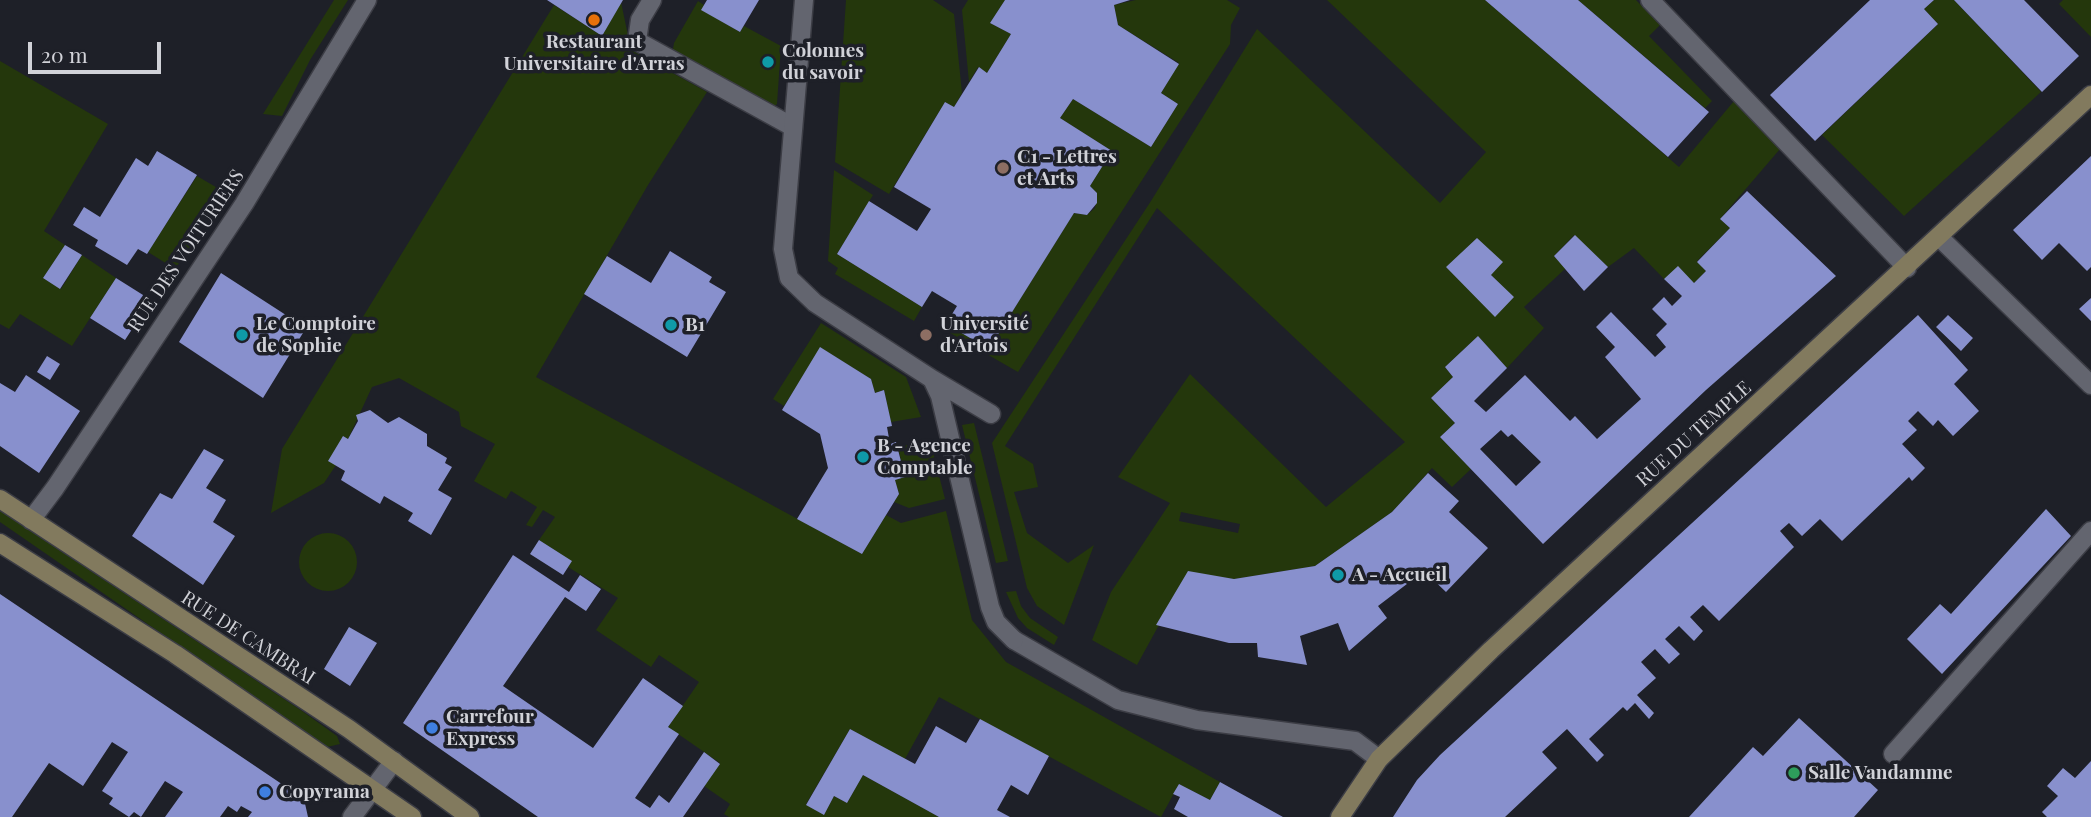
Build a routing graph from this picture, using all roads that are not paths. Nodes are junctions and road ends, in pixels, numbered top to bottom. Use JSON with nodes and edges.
{"nodes":[{"id":1,"x":367,"y":0,"type":"edge"},
{"id":2,"x":652,"y":0,"type":"edge"},
{"id":3,"x":803,"y":0,"type":"edge"},
{"id":4,"x":1650,"y":0,"type":"edge"},
{"id":5,"x":2091,"y":95,"type":"edge"},
{"id":6,"x":793,"y":127,"type":"junction"},
{"id":7,"x":1940,"y":237,"type":"junction"},
{"id":8,"x":1907,"y":268,"type":"junction"},
{"id":9,"x":932,"y":379,"type":"junction"},
{"id":10,"x":2091,"y":385,"type":"edge"},
{"id":11,"x":990,"y":414,"type":"dead end"},
{"id":12,"x":0,"y":499,"type":"edge"},
{"id":13,"x":31,"y":520,"type":"junction"},
{"id":14,"x":2091,"y":531,"type":"edge"},
{"id":15,"x":0,"y":542,"type":"edge"},
{"id":16,"x":1893,"y":754,"type":"dead end"},
{"id":17,"x":1379,"y":759,"type":"junction"},
{"id":18,"x":394,"y":761,"type":"junction"},
{"id":19,"x":372,"y":789,"type":"junction"},
{"id":20,"x":352,"y":817,"type":"edge"},
{"id":21,"x":412,"y":817,"type":"edge"},
{"id":22,"x":470,"y":817,"type":"edge"},
{"id":23,"x":1340,"y":817,"type":"edge"}],
"edges":[{"from":1,"to":13,"type":"street","name":"RUE DES VOITURIERS"},
{"from":2,"to":6,"type":"street"},
{"from":3,"to":6,"type":"street"},
{"from":4,"to":8,"type":"street"},
{"from":5,"to":7,"type":"main road","name":"RUE DU TEMPLE"},
{"from":6,"to":9,"type":"street"},
{"from":7,"to":8,"type":"main road","name":"RUE DU TEMPLE"},
{"from":7,"to":10,"type":"street"},
{"from":8,"to":17,"type":"main road","name":"RUE DU TEMPLE"},
{"from":9,"to":11,"type":"street"},
{"from":9,"to":17,"type":"street"},
{"from":12,"to":13,"type":"main road","name":"RUE DE CAMBRAI"},
{"from":13,"to":18,"type":"main road","name":"RUE DE CAMBRAI"},
{"from":14,"to":16,"type":"street"},
{"from":15,"to":19,"type":"main road"},
{"from":17,"to":23,"type":"main road","name":"RUE DU TEMPLE"},
{"from":18,"to":19,"type":"street"},
{"from":18,"to":22,"type":"main road","name":"RUE DE CAMBRAI"},
{"from":19,"to":20,"type":"street"},
{"from":19,"to":21,"type":"main road"}]}
